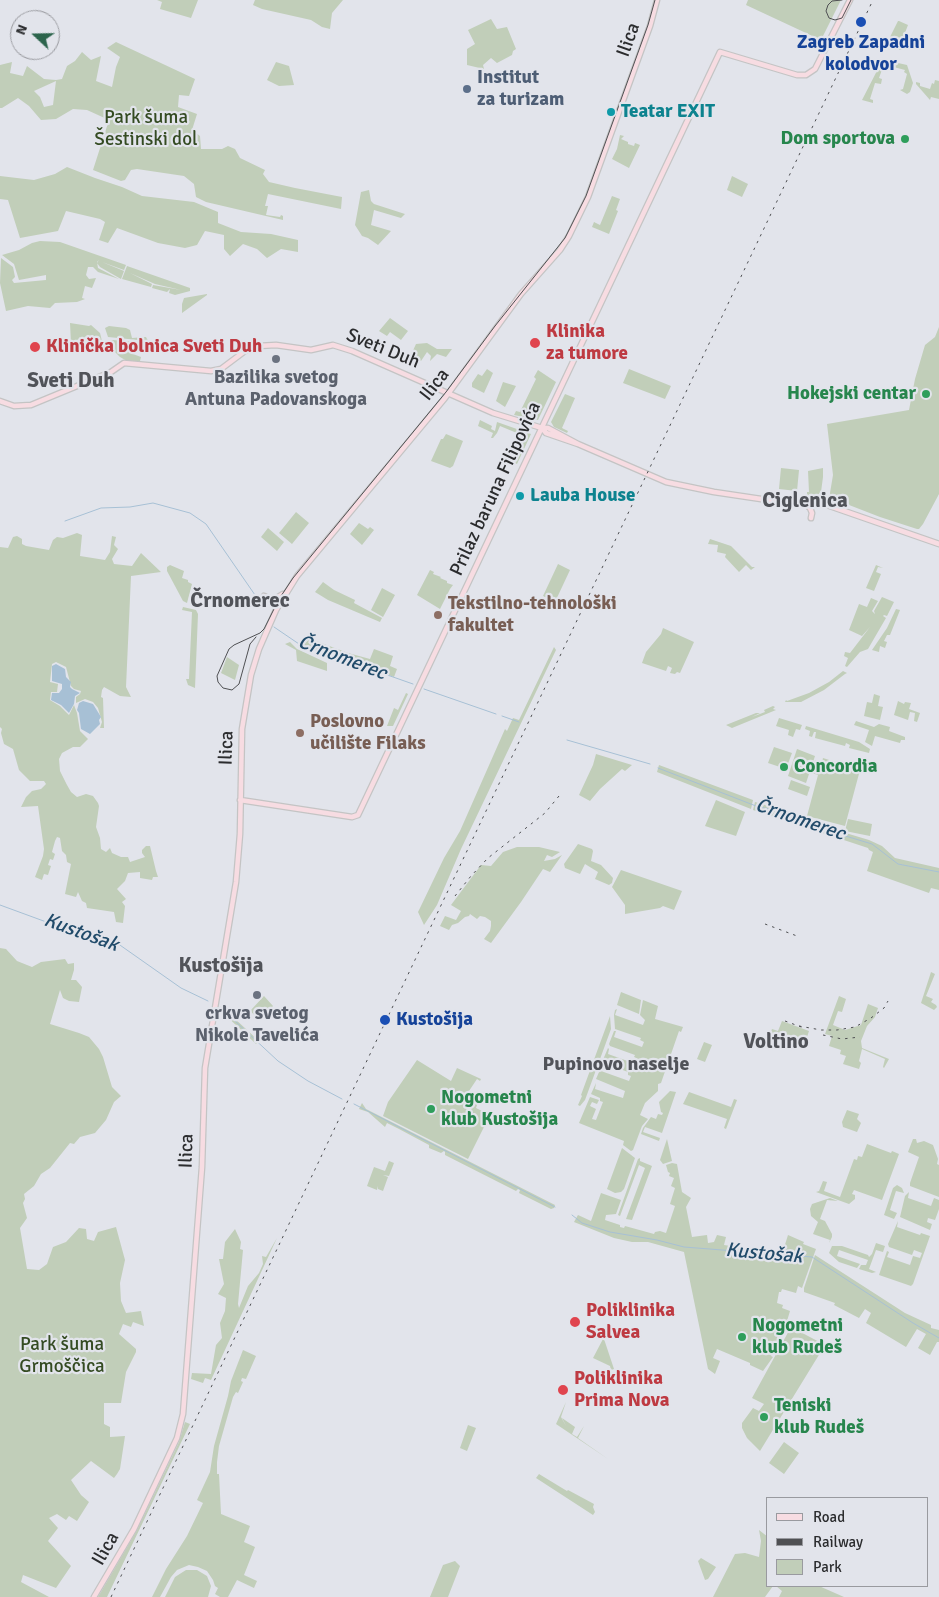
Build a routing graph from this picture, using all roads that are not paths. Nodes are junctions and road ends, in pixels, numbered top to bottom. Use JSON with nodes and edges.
{"nodes":[{"id":1,"x":657,"y":0,"type":"edge"},
{"id":2,"x":850,"y":0,"type":"edge"},
{"id":3,"x":448,"y":393,"type":"junction"},
{"id":4,"x":0,"y":401,"type":"edge"},
{"id":5,"x":542,"y":428,"type":"junction"},
{"id":6,"x":799,"y":501,"type":"junction"},
{"id":7,"x":811,"y":518,"type":"dead end"},
{"id":8,"x":939,"y":544,"type":"edge"},
{"id":9,"x":286,"y":592,"type":"junction"},
{"id":10,"x":264,"y":596,"type":"dead end"},
{"id":11,"x":240,"y":800,"type":"junction"},
{"id":12,"x":94,"y":1597,"type":"edge"}],
"edges":[{"from":1,"to":3,"type":"main road","name":"Ilica"},
{"from":2,"to":5,"type":"main road","name":"Prilaz baruna Filipovića"},
{"from":3,"to":4,"type":"main road","name":"Sveti Duh"},
{"from":3,"to":5,"type":"main road","name":"Sveti Duh"},
{"from":3,"to":9,"type":"main road","name":"Ilica"},
{"from":5,"to":6,"type":"main road","name":"Sveti Duh"},
{"from":5,"to":11,"type":"main road","name":"Prilaz baruna Filipovića"},
{"from":6,"to":7,"type":"main road"},
{"from":6,"to":8,"type":"main road","name":"Sveti Duh"},
{"from":9,"to":10,"type":"main road"},
{"from":9,"to":11,"type":"main road","name":"Ilica"},
{"from":11,"to":12,"type":"main road","name":"Ilica"}]}
